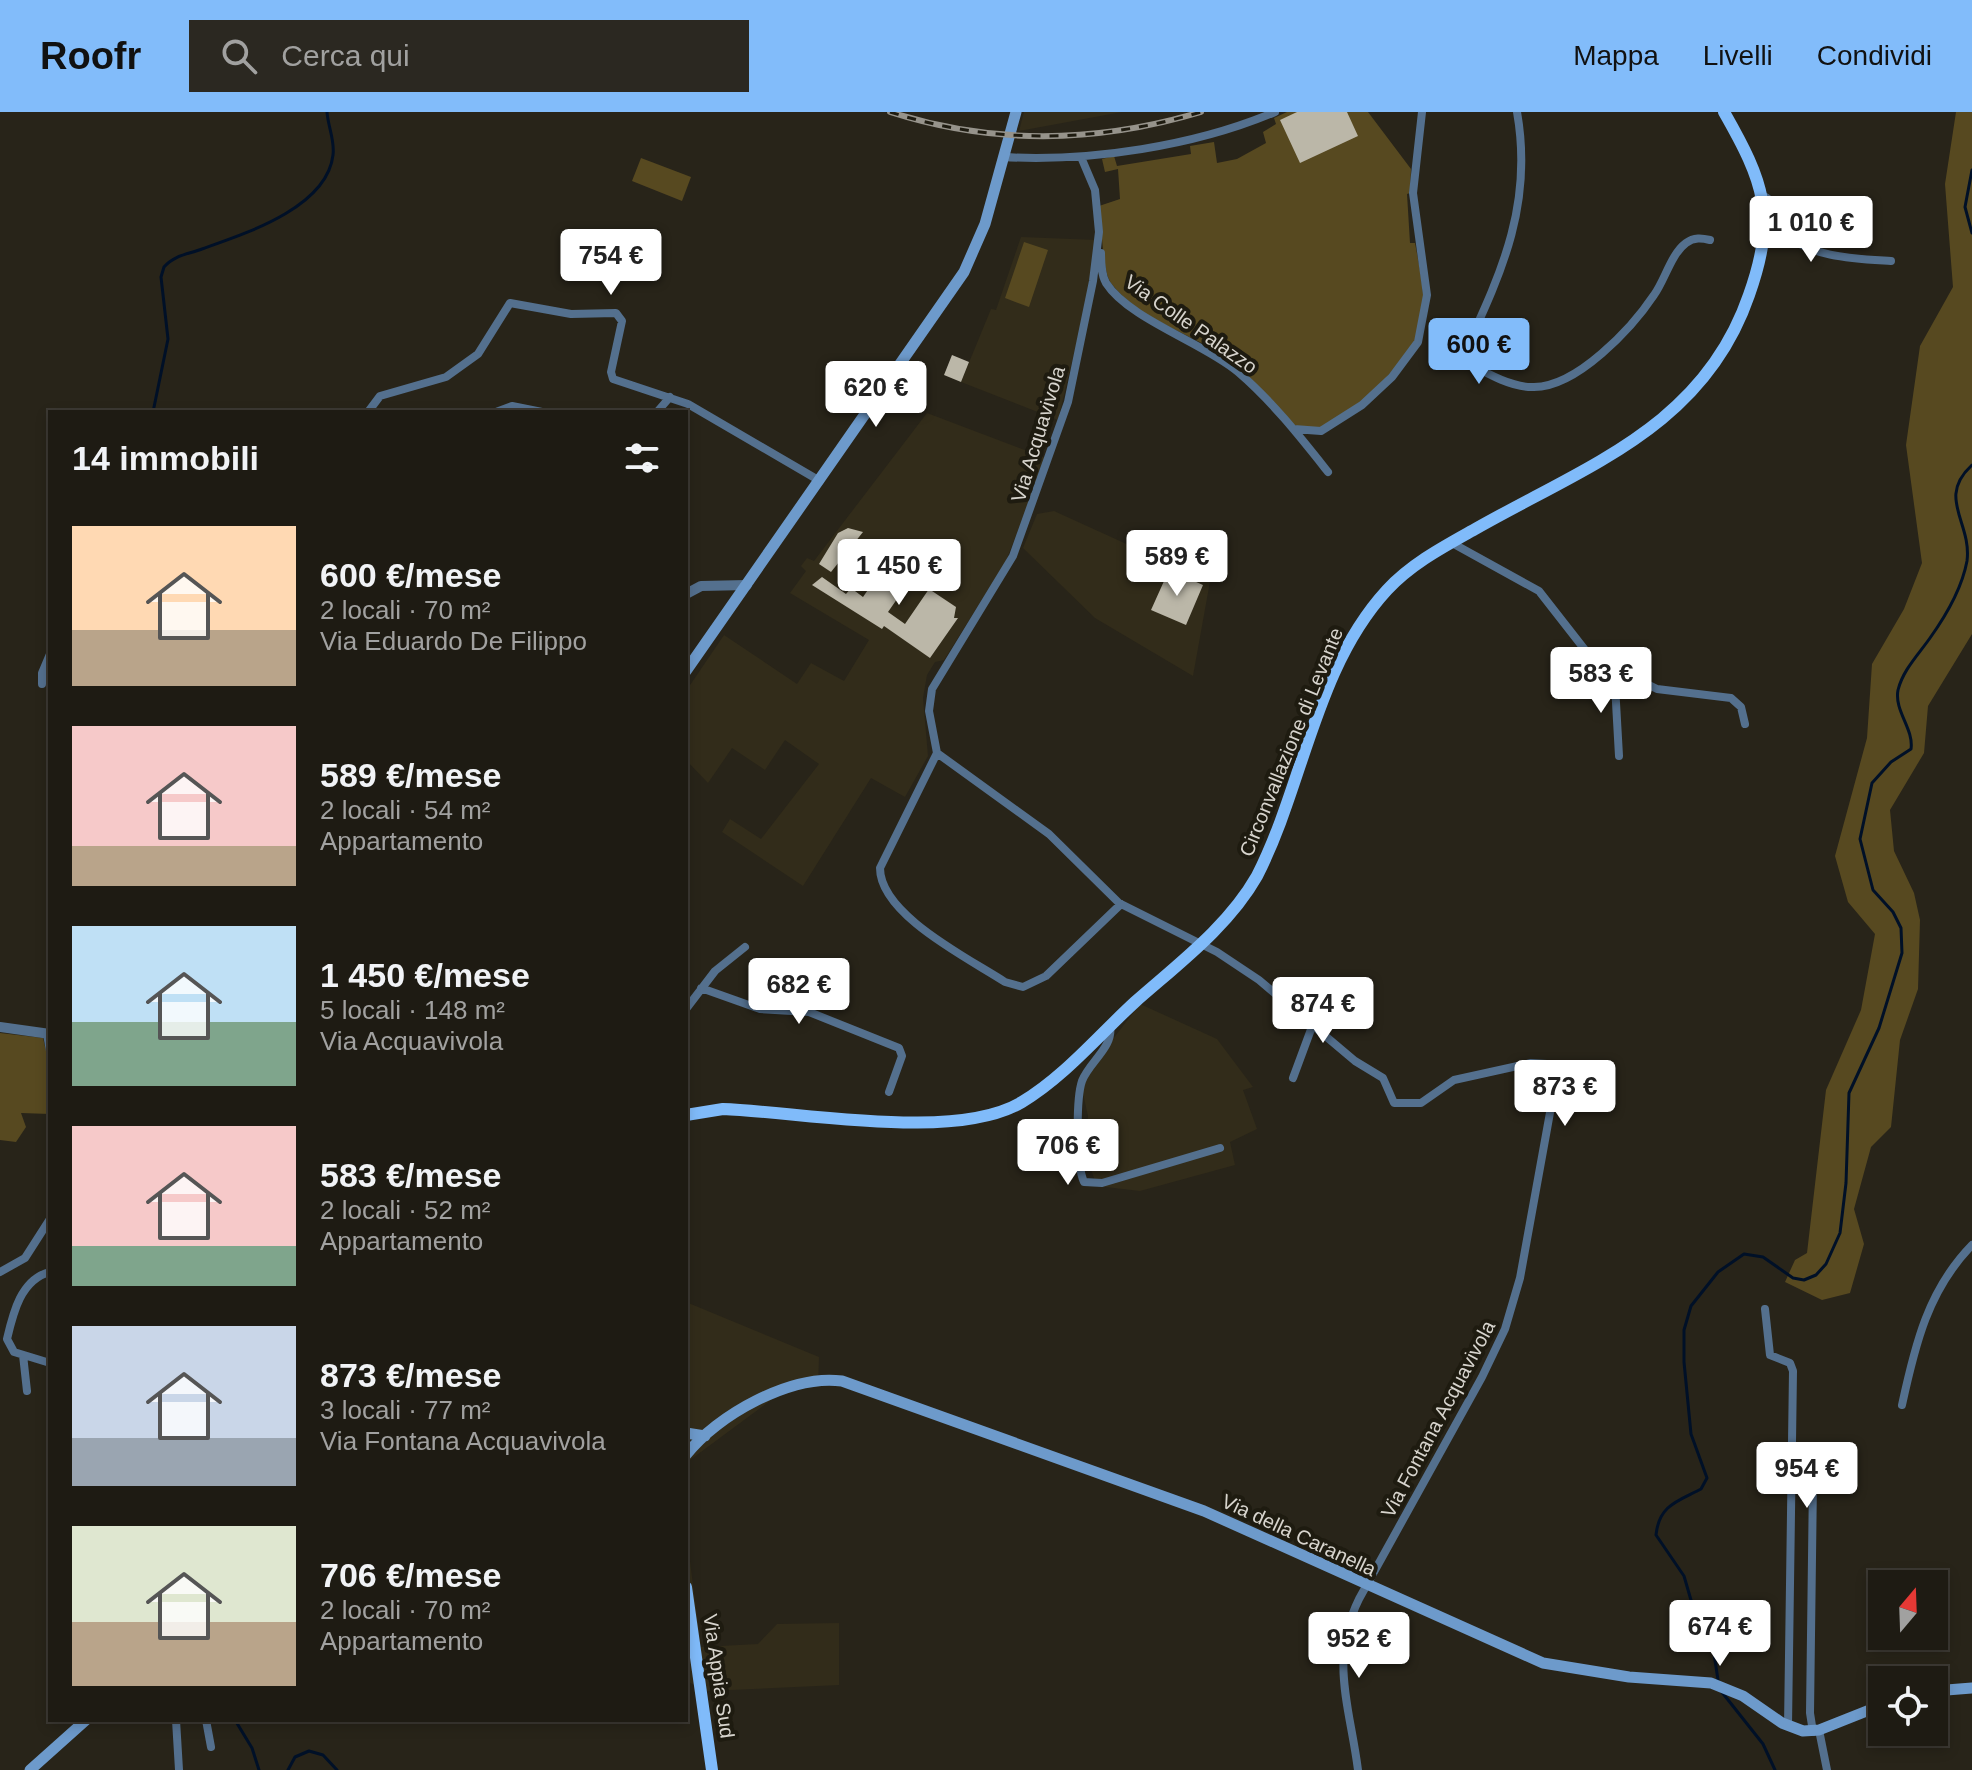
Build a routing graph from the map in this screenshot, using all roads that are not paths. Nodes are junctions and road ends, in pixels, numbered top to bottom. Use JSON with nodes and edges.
{"nodes":[{"id":1,"x":1275,"y":112,"type":"edge"},
{"id":2,"x":1422,"y":112,"type":"edge"},
{"id":3,"x":1517,"y":112,"type":"edge"},
{"id":4,"x":1724,"y":112,"type":"edge"},
{"id":5,"x":1016,"y":113,"type":"edge"},
{"id":6,"x":1003,"y":157,"type":"junction"},
{"id":7,"x":1081,"y":157,"type":"junction"},
{"id":8,"x":1764,"y":196,"type":"junction"},
{"id":9,"x":1099,"y":232,"type":"junction"},
{"id":10,"x":1710,"y":240,"type":"dead end"},
{"id":11,"x":1891,"y":261,"type":"dead end"},
{"id":12,"x":670,"y":397,"type":"junction"},
{"id":13,"x":370,"y":410,"type":"edge"},
{"id":14,"x":501,"y":410,"type":"edge"},
{"id":15,"x":532,"y":410,"type":"edge"},
{"id":16,"x":659,"y":410,"type":"edge"},
{"id":17,"x":1294,"y":429,"type":"junction"},
{"id":18,"x":1328,"y":472,"type":"dead end"},
{"id":19,"x":820,"y":481,"type":"junction"},
{"id":20,"x":1452,"y":543,"type":"junction"},
{"id":21,"x":747,"y":585,"type":"junction"},
{"id":22,"x":688,"y":593,"type":"edge"},
{"id":23,"x":48,"y":658,"type":"edge"},
{"id":24,"x":1609,"y":666,"type":"junction"},
{"id":25,"x":688,"y":668,"type":"edge"},
{"id":26,"x":42,"y":684,"type":"dead end"},
{"id":27,"x":1745,"y":724,"type":"dead end"},
{"id":28,"x":937,"y":753,"type":"junction"},
{"id":29,"x":1619,"y":756,"type":"dead end"},
{"id":30,"x":1121,"y":904,"type":"junction"},
{"id":31,"x":1201,"y":944,"type":"junction"},
{"id":32,"x":745,"y":947,"type":"dead end"},
{"id":33,"x":701,"y":988,"type":"junction"},
{"id":34,"x":1332,"y":999,"type":"dead end"},
{"id":35,"x":688,"y":1006,"type":"edge"},
{"id":36,"x":1313,"y":1024,"type":"junction"},
{"id":37,"x":1110,"y":1025,"type":"junction"},
{"id":38,"x":0,"y":1027,"type":"edge"},
{"id":39,"x":48,"y":1034,"type":"edge"},
{"id":40,"x":1293,"y":1078,"type":"dead end"},
{"id":41,"x":889,"y":1092,"type":"dead end"},
{"id":42,"x":688,"y":1115,"type":"edge"},
{"id":43,"x":1220,"y":1148,"type":"dead end"},
{"id":44,"x":48,"y":1222,"type":"edge"},
{"id":45,"x":1972,"y":1245,"type":"edge"},
{"id":46,"x":0,"y":1272,"type":"edge"},
{"id":47,"x":48,"y":1273,"type":"edge"},
{"id":48,"x":1765,"y":1309,"type":"dead end"},
{"id":49,"x":23,"y":1355,"type":"junction"},
{"id":50,"x":48,"y":1362,"type":"edge"},
{"id":51,"x":27,"y":1391,"type":"dead end"},
{"id":52,"x":1902,"y":1405,"type":"dead end"},
{"id":53,"x":688,"y":1433,"type":"edge"},
{"id":54,"x":705,"y":1436,"type":"junction"},
{"id":55,"x":688,"y":1441,"type":"edge"},
{"id":56,"x":688,"y":1453,"type":"edge"},
{"id":57,"x":1813,"y":1480,"type":"dead end"},
{"id":58,"x":1367,"y":1586,"type":"junction"},
{"id":59,"x":688,"y":1601,"type":"edge"},
{"id":60,"x":1972,"y":1688,"type":"edge"},
{"id":61,"x":1948,"y":1690,"type":"edge"},
{"id":62,"x":1868,"y":1711,"type":"edge"},
{"id":63,"x":84,"y":1722,"type":"edge"},
{"id":64,"x":176,"y":1722,"type":"edge"},
{"id":65,"x":206,"y":1722,"type":"edge"},
{"id":66,"x":1788,"y":1726,"type":"junction"},
{"id":67,"x":1816,"y":1731,"type":"junction"},
{"id":68,"x":211,"y":1747,"type":"dead end"},
{"id":69,"x":30,"y":1770,"type":"edge"},
{"id":70,"x":179,"y":1770,"type":"edge"},
{"id":71,"x":712,"y":1770,"type":"edge"},
{"id":72,"x":1358,"y":1770,"type":"edge"},
{"id":73,"x":1827,"y":1770,"type":"edge"}],
"edges":[{"from":1,"to":7,"type":"street"},
{"from":2,"to":17,"type":"street"},
{"from":3,"to":10,"type":"street"},
{"from":4,"to":8,"type":"main road","name":"Circonvallazione di Levante"},
{"from":5,"to":6,"type":"main road"},
{"from":6,"to":7,"type":"street"},
{"from":6,"to":19,"type":"main road"},
{"from":7,"to":9,"type":"street","name":"Via Acquavivola"},
{"from":8,"to":11,"type":"street"},
{"from":8,"to":20,"type":"main road","name":"Circonvallazione di Levante"},
{"from":9,"to":17,"type":"street","name":"Via Colle Palazzo"},
{"from":9,"to":28,"type":"street","name":"Via Acquavivola"},
{"from":12,"to":13,"type":"street"},
{"from":12,"to":16,"type":"street"},
{"from":12,"to":19,"type":"street"},
{"from":14,"to":15,"type":"street"},
{"from":17,"to":18,"type":"street","name":"Via Colle Palazzo"},
{"from":19,"to":21,"type":"main road"},
{"from":20,"to":24,"type":"street"},
{"from":20,"to":31,"type":"main road","name":"Circonvallazione di Levante"},
{"from":21,"to":22,"type":"street"},
{"from":21,"to":25,"type":"main road"},
{"from":23,"to":26,"type":"street"},
{"from":24,"to":27,"type":"street"},
{"from":24,"to":29,"type":"street"},
{"from":28,"to":30,"type":"street"},
{"from":28,"to":30,"type":"street"},
{"from":30,"to":31,"type":"street"},
{"from":31,"to":36,"type":"street","name":"Via Fontana Acquavivola"},
{"from":31,"to":37,"type":"main road","name":"Circonvallazione di Levante"},
{"from":32,"to":33,"type":"street"},
{"from":33,"to":35,"type":"street"},
{"from":33,"to":41,"type":"street"},
{"from":34,"to":36,"type":"street"},
{"from":36,"to":40,"type":"street"},
{"from":36,"to":58,"type":"street","name":"Via Fontana Acquavivola"},
{"from":37,"to":42,"type":"main road","name":"Circonvallazione di Levante"},
{"from":37,"to":43,"type":"street"},
{"from":38,"to":39,"type":"street"},
{"from":44,"to":46,"type":"street"},
{"from":45,"to":52,"type":"street"},
{"from":47,"to":49,"type":"street"},
{"from":48,"to":66,"type":"street"},
{"from":49,"to":50,"type":"street"},
{"from":49,"to":51,"type":"street"},
{"from":53,"to":54,"type":"main road"},
{"from":54,"to":55,"type":"main road","name":"Via della Caranella"},
{"from":54,"to":56,"type":"main road","name":"Via della Caranella"},
{"from":54,"to":58,"type":"main road","name":"Via della Caranella"},
{"from":57,"to":67,"type":"street"},
{"from":58,"to":66,"type":"main road","name":"Via della Caranella"},
{"from":58,"to":72,"type":"street"},
{"from":59,"to":71,"type":"main road","name":"Via Appia Sud"},
{"from":60,"to":61,"type":"main road"},
{"from":62,"to":67,"type":"main road"},
{"from":63,"to":69,"type":"main road"},
{"from":64,"to":70,"type":"street"},
{"from":65,"to":68,"type":"street"},
{"from":66,"to":67,"type":"main road","name":"Via della Caranella"},
{"from":67,"to":73,"type":"street"}]}
